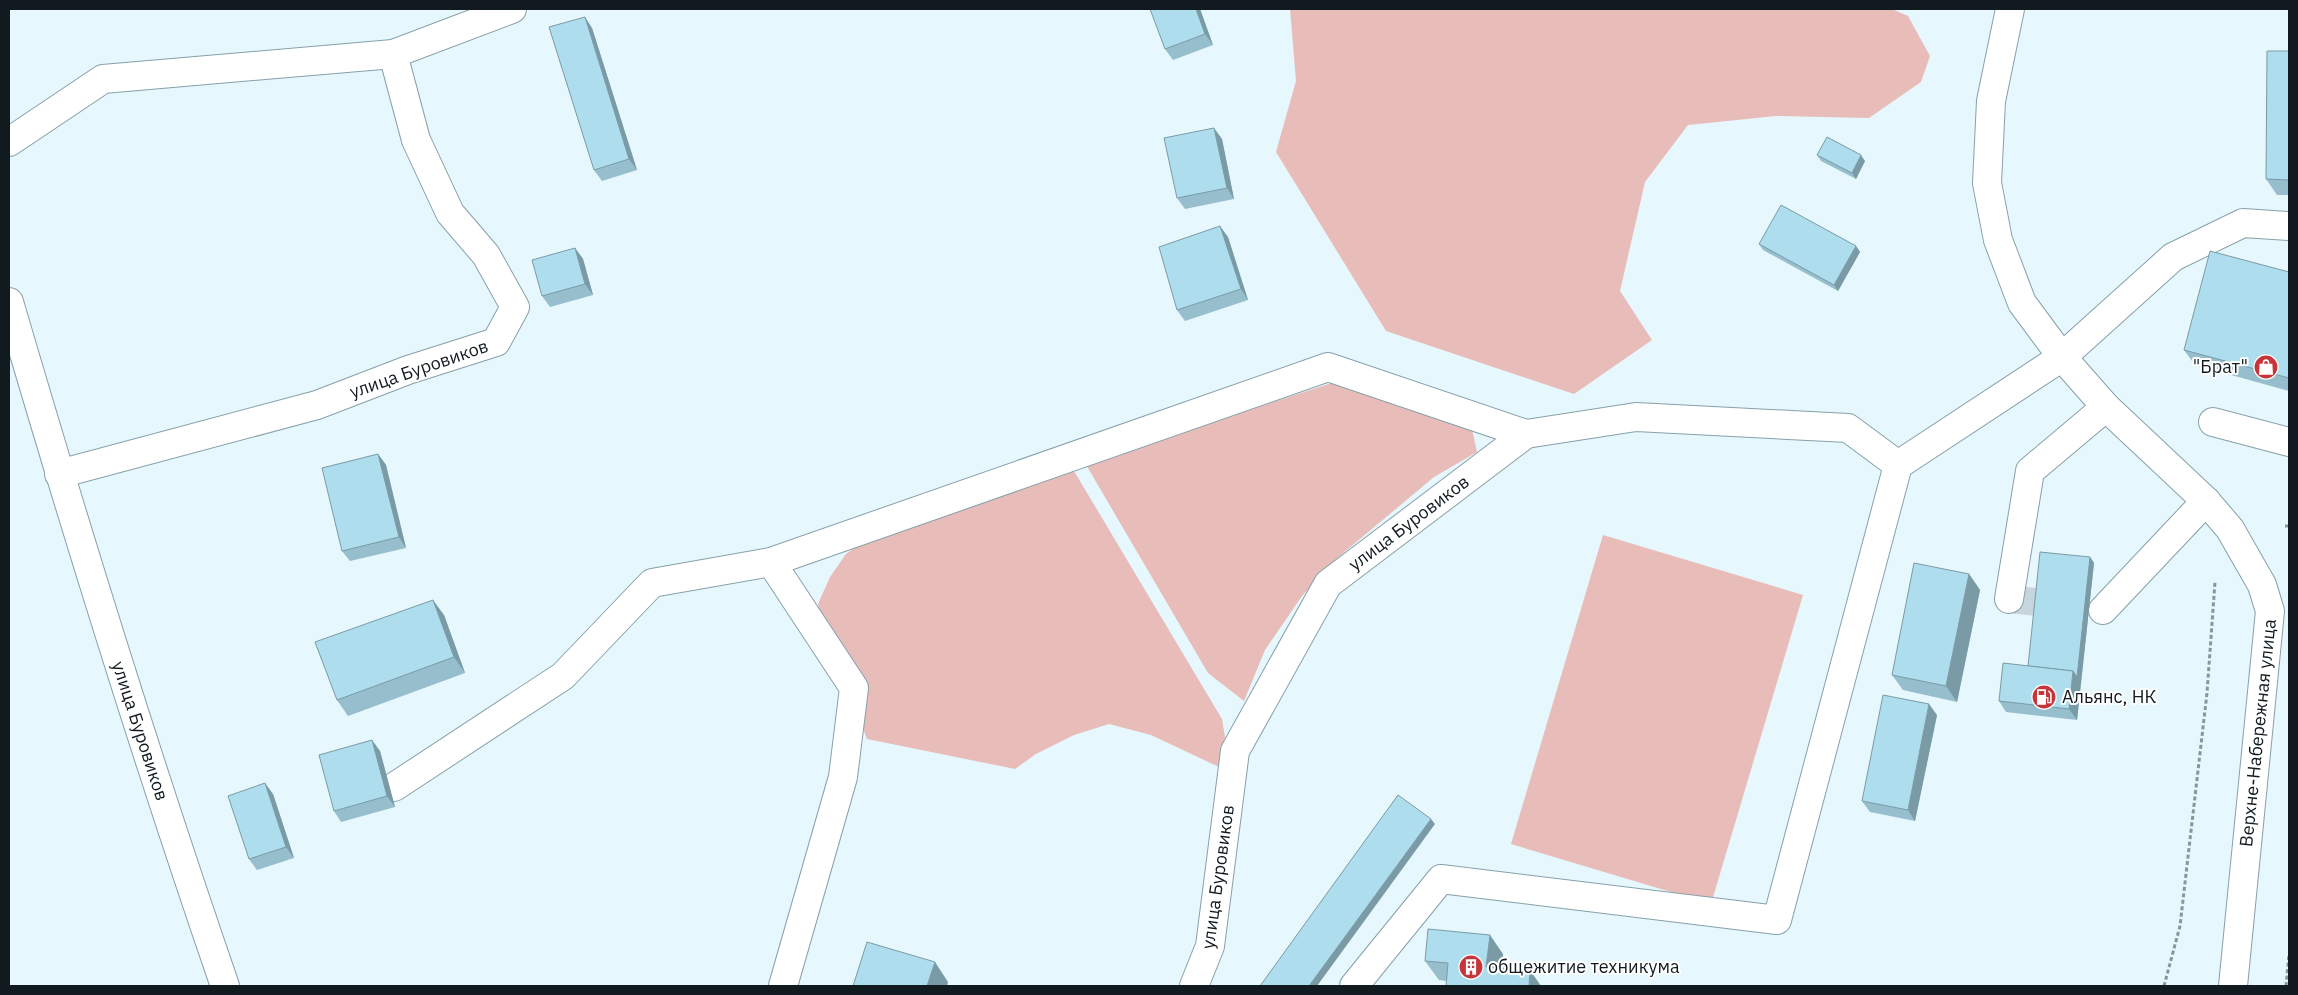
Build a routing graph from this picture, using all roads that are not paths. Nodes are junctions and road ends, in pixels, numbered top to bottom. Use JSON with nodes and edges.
{"nodes":[{"id":1,"x":512,"y":9,"type":"edge"},
{"id":2,"x":2010,"y":9,"type":"edge"},
{"id":3,"x":393,"y":54,"type":"junction"},
{"id":4,"x":9,"y":142,"type":"edge"},
{"id":5,"x":2289,"y":226,"type":"edge"},
{"id":6,"x":9,"y":302,"type":"edge"},
{"id":7,"x":2062,"y":357,"type":"junction"},
{"id":8,"x":2106,"y":407,"type":"junction"},
{"id":9,"x":2213,"y":422,"type":"dead end"},
{"id":10,"x":1526,"y":434,"type":"junction"},
{"id":11,"x":2289,"y":442,"type":"edge"},
{"id":12,"x":1898,"y":465,"type":"junction"},
{"id":13,"x":60,"y":474,"type":"junction"},
{"id":14,"x":2206,"y":501,"type":"junction"},
{"id":15,"x":772,"y":562,"type":"junction"},
{"id":16,"x":2008,"y":599,"type":"dead end"},
{"id":17,"x":2103,"y":610,"type":"dead end"},
{"id":18,"x":2280,"y":612,"type":"edge"},
{"id":19,"x":394,"y":787,"type":"dead end"},
{"id":20,"x":225,"y":986,"type":"edge"},
{"id":21,"x":783,"y":986,"type":"edge"},
{"id":22,"x":1194,"y":986,"type":"edge"},
{"id":23,"x":1354,"y":986,"type":"edge"},
{"id":24,"x":2233,"y":986,"type":"edge"}],
"edges":[{"from":1,"to":3,"type":"street"},
{"from":2,"to":7,"type":"street","name":"Верхне-Набережная улица"},
{"from":3,"to":4,"type":"street"},
{"from":3,"to":13,"type":"street","name":"улица Буровиков"},
{"from":5,"to":7,"type":"street"},
{"from":6,"to":13,"type":"street","name":"улица Буровиков"},
{"from":7,"to":8,"type":"street","name":"Верхне-Набережная улица"},
{"from":7,"to":12,"type":"street"},
{"from":8,"to":14,"type":"street","name":"Верхне-Набережная улица"},
{"from":8,"to":16,"type":"street"},
{"from":9,"to":11,"type":"street"},
{"from":10,"to":12,"type":"street","name":"улица Буровиков"},
{"from":10,"to":15,"type":"street"},
{"from":10,"to":22,"type":"street","name":"улица Буровиков"},
{"from":12,"to":23,"type":"street"},
{"from":13,"to":20,"type":"street","name":"улица Буровиков"},
{"from":14,"to":17,"type":"street"},
{"from":14,"to":18,"type":"street","name":"Верхне-Набережная улица"},
{"from":15,"to":19,"type":"street"},
{"from":15,"to":21,"type":"street"},
{"from":18,"to":24,"type":"street","name":"Верхне-Набережная улица"}]}
